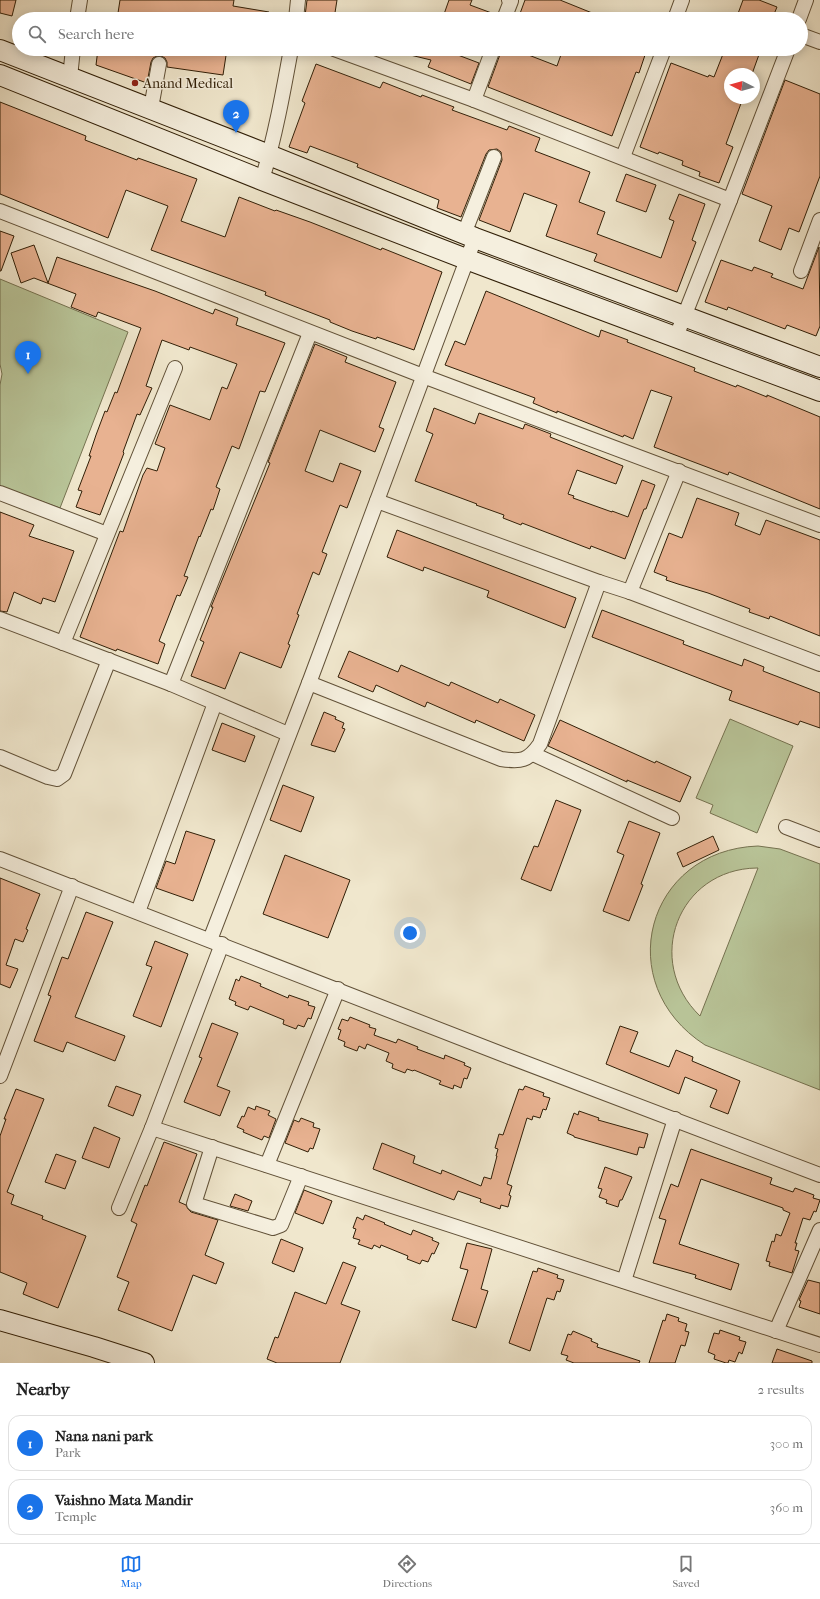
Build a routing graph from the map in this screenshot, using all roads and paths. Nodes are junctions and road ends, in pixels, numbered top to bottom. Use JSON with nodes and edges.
{"nodes":[{"id":1,"x":80,"y":0,"type":"edge"},
{"id":2,"x":298,"y":0,"type":"edge"},
{"id":3,"x":509,"y":0,"type":"edge"},
{"id":4,"x":682,"y":0,"type":"edge"},
{"id":5,"x":806,"y":0,"type":"edge"},
{"id":6,"x":78,"y":12,"type":"edge"},
{"id":7,"x":297,"y":12,"type":"edge"},
{"id":8,"x":507,"y":12,"type":"edge"},
{"id":9,"x":678,"y":12,"type":"edge"},
{"id":10,"x":802,"y":12,"type":"edge"},
{"id":11,"x":808,"y":38,"type":"edge"},
{"id":12,"x":820,"y":42,"type":"edge"},
{"id":13,"x":0,"y":50,"type":"edge"},
{"id":14,"x":12,"y":55,"type":"edge"},
{"id":15,"x":16,"y":56,"type":"edge"},
{"id":16,"x":72,"y":56,"type":"edge"},
{"id":17,"x":290,"y":56,"type":"edge"},
{"id":18,"x":353,"y":56,"type":"edge"},
{"id":19,"x":490,"y":56,"type":"edge"},
{"id":20,"x":661,"y":56,"type":"edge"},
{"id":21,"x":785,"y":56,"type":"edge"},
{"id":22,"x":159,"y":64,"type":"dead end"},
{"id":23,"x":0,"y":75,"type":"edge"},
{"id":24,"x":70,"y":77,"type":"junction"},
{"id":25,"x":474,"y":100,"type":"junction"},
{"id":26,"x":151,"y":108,"type":"junction"},
{"id":27,"x":270,"y":155,"type":"junction"},
{"id":28,"x":623,"y":157,"type":"junction"},
{"id":29,"x":494,"y":158,"type":"dead end"},
{"id":30,"x":262,"y":180,"type":"junction"},
{"id":31,"x":730,"y":200,"type":"junction"},
{"id":32,"x":0,"y":211,"type":"edge"},
{"id":33,"x":820,"y":220,"type":"edge"},
{"id":34,"x":470,"y":236,"type":"junction"},
{"id":35,"x":466,"y":259,"type":"junction"},
{"id":36,"x":801,"y":271,"type":"dead end"},
{"id":37,"x":685,"y":316,"type":"junction"},
{"id":38,"x":310,"y":333,"type":"junction"},
{"id":39,"x":676,"y":337,"type":"junction"},
{"id":40,"x":820,"y":367,"type":"edge"},
{"id":41,"x":175,"y":368,"type":"dead end"},
{"id":42,"x":423,"y":376,"type":"junction"},
{"id":43,"x":820,"y":391,"type":"edge"},
{"id":44,"x":679,"y":471,"type":"junction"},
{"id":45,"x":0,"y":493,"type":"edge"},
{"id":46,"x":377,"y":501,"type":"junction"},
{"id":47,"x":820,"y":525,"type":"edge"},
{"id":48,"x":107,"y":534,"type":"junction"},
{"id":49,"x":599,"y":582,"type":"junction"},
{"id":50,"x":630,"y":592,"type":"junction"},
{"id":51,"x":0,"y":619,"type":"edge"},
{"id":52,"x":63,"y":643,"type":"junction"},
{"id":53,"x":109,"y":660,"type":"junction"},
{"id":54,"x":820,"y":664,"type":"edge"},
{"id":55,"x":309,"y":683,"type":"junction"},
{"id":56,"x":171,"y":684,"type":"junction"},
{"id":57,"x":215,"y":703,"type":"junction"},
{"id":58,"x":288,"y":734,"type":"junction"},
{"id":59,"x":533,"y":754,"type":"junction"},
{"id":60,"x":0,"y":756,"type":"edge"},
{"id":61,"x":672,"y":818,"type":"dead end"},
{"id":62,"x":786,"y":827,"type":"dead end"},
{"id":63,"x":820,"y":840,"type":"edge"},
{"id":64,"x":0,"y":859,"type":"edge"},
{"id":65,"x":72,"y":886,"type":"junction"},
{"id":66,"x":138,"y":912,"type":"junction"},
{"id":67,"x":216,"y":942,"type":"junction"},
{"id":68,"x":338,"y":990,"type":"junction"},
{"id":69,"x":0,"y":1076,"type":"edge"},
{"id":70,"x":675,"y":1119,"type":"junction"},
{"id":71,"x":152,"y":1128,"type":"junction"},
{"id":72,"x":212,"y":1147,"type":"junction"},
{"id":73,"x":267,"y":1165,"type":"junction"},
{"id":74,"x":820,"y":1175,"type":"edge"},
{"id":75,"x":301,"y":1176,"type":"junction"},
{"id":76,"x":120,"y":1208,"type":"dead end"},
{"id":77,"x":820,"y":1230,"type":"edge"},
{"id":78,"x":624,"y":1281,"type":"junction"},
{"id":79,"x":0,"y":1320,"type":"edge"},
{"id":80,"x":776,"y":1331,"type":"junction"},
{"id":81,"x":820,"y":1345,"type":"edge"},
{"id":82,"x":144,"y":1363,"type":"edge"}],
"edges":[{"from":1,"to":6,"type":"street"},
{"from":2,"to":7,"type":"street"},
{"from":3,"to":8,"type":"street"},
{"from":4,"to":9,"type":"street"},
{"from":5,"to":10,"type":"street"},
{"from":11,"to":12,"type":"street"},
{"from":13,"to":14,"type":"main road"},
{"from":15,"to":24,"type":"main road"},
{"from":16,"to":24,"type":"street"},
{"from":17,"to":27,"type":"street"},
{"from":18,"to":25,"type":"street"},
{"from":19,"to":25,"type":"street"},
{"from":20,"to":28,"type":"street"},
{"from":21,"to":31,"type":"street"},
{"from":22,"to":26,"type":"street"},
{"from":23,"to":30,"type":"main road"},
{"from":24,"to":26,"type":"main road"},
{"from":25,"to":28,"type":"street"},
{"from":26,"to":27,"type":"main road"},
{"from":27,"to":30,"type":"street"},
{"from":27,"to":34,"type":"main road"},
{"from":28,"to":31,"type":"street"},
{"from":29,"to":34,"type":"street"},
{"from":30,"to":35,"type":"main road"},
{"from":31,"to":37,"type":"street"},
{"from":32,"to":38,"type":"street"},
{"from":33,"to":36,"type":"street"},
{"from":34,"to":35,"type":"street"},
{"from":34,"to":37,"type":"main road"},
{"from":35,"to":39,"type":"main road"},
{"from":35,"to":42,"type":"street"},
{"from":37,"to":39,"type":"street"},
{"from":37,"to":40,"type":"main road"},
{"from":38,"to":42,"type":"street"},
{"from":38,"to":56,"type":"street"},
{"from":39,"to":43,"type":"main road"},
{"from":41,"to":48,"type":"street"},
{"from":42,"to":44,"type":"street"},
{"from":42,"to":46,"type":"street"},
{"from":44,"to":47,"type":"street"},
{"from":44,"to":50,"type":"street"},
{"from":45,"to":48,"type":"street"},
{"from":46,"to":49,"type":"street"},
{"from":46,"to":55,"type":"street"},
{"from":48,"to":52,"type":"street"},
{"from":49,"to":50,"type":"street"},
{"from":49,"to":59,"type":"street"},
{"from":50,"to":54,"type":"street"},
{"from":51,"to":52,"type":"street"},
{"from":52,"to":53,"type":"street"},
{"from":53,"to":56,"type":"street"},
{"from":53,"to":60,"type":"street"},
{"from":55,"to":58,"type":"street"},
{"from":55,"to":59,"type":"street"},
{"from":56,"to":57,"type":"street"},
{"from":57,"to":58,"type":"street"},
{"from":57,"to":66,"type":"street"},
{"from":58,"to":67,"type":"street"},
{"from":59,"to":61,"type":"street"},
{"from":62,"to":63,"type":"street"},
{"from":64,"to":65,"type":"street"},
{"from":65,"to":66,"type":"street"},
{"from":65,"to":69,"type":"street"},
{"from":66,"to":67,"type":"street"},
{"from":67,"to":68,"type":"street"},
{"from":67,"to":71,"type":"street"},
{"from":68,"to":70,"type":"street"},
{"from":68,"to":73,"type":"street"},
{"from":70,"to":74,"type":"street"},
{"from":70,"to":78,"type":"street"},
{"from":71,"to":72,"type":"street"},
{"from":71,"to":76,"type":"street"},
{"from":72,"to":73,"type":"street"},
{"from":72,"to":75,"type":"street"},
{"from":73,"to":75,"type":"street"},
{"from":75,"to":78,"type":"street"},
{"from":77,"to":80,"type":"street"},
{"from":78,"to":80,"type":"street"},
{"from":79,"to":82,"type":"main road"},
{"from":80,"to":81,"type":"street"}]}
